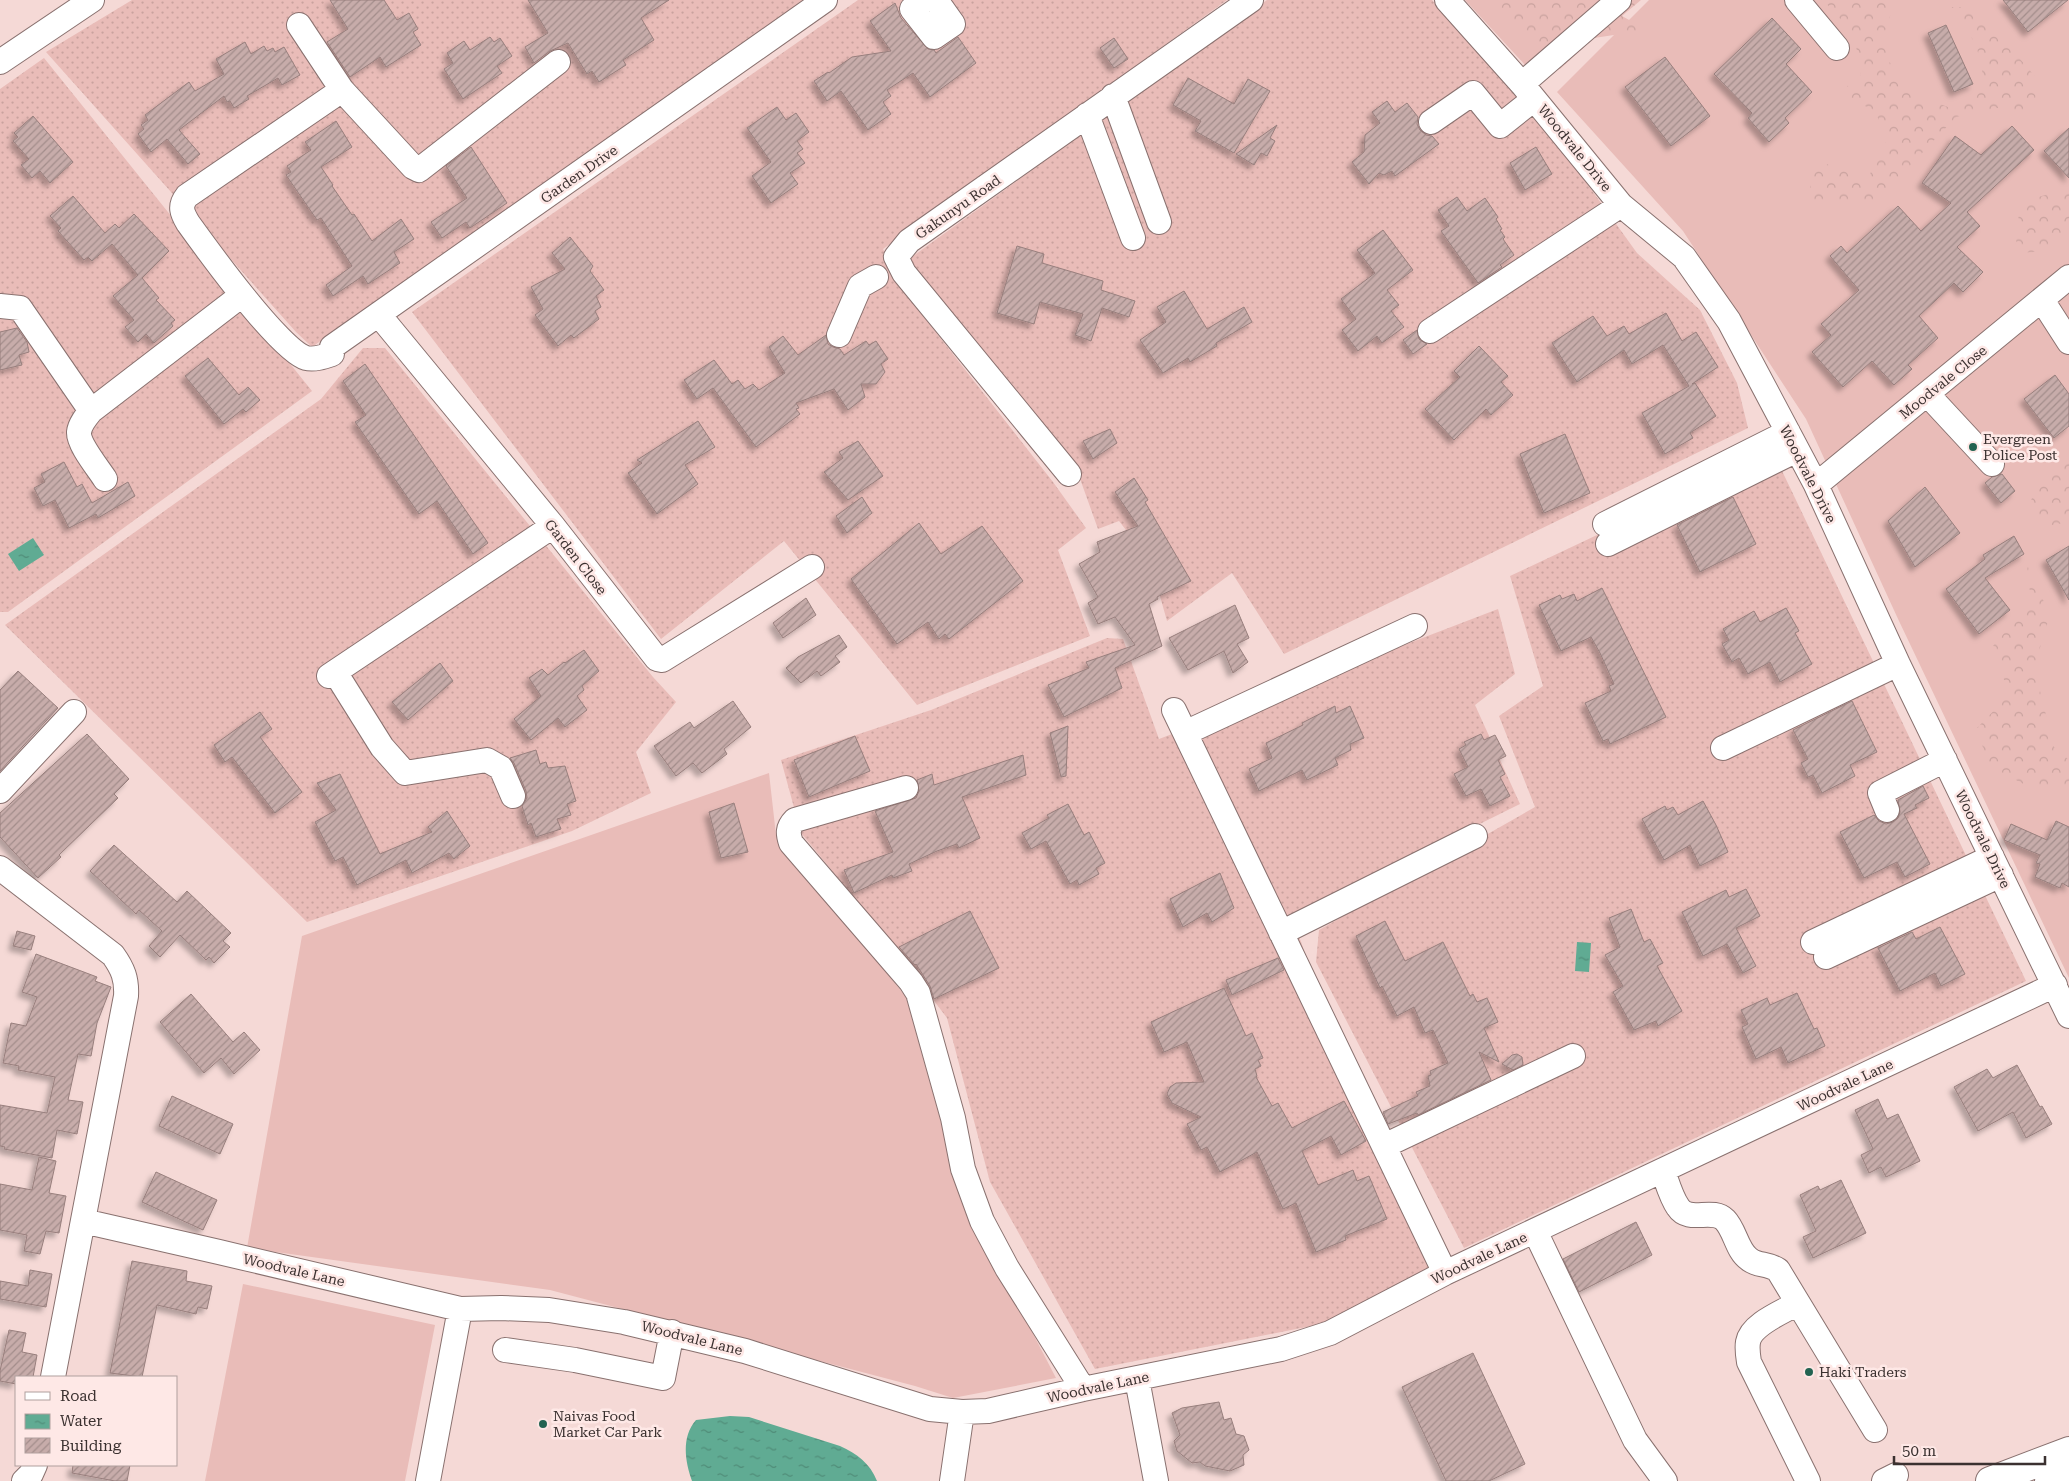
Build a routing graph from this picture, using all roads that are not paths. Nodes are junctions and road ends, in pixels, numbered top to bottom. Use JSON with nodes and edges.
{"nodes":[{"id":1,"x":825,"y":0,"type":"edge"},
{"id":2,"x":924,"y":0,"type":"edge"},
{"id":3,"x":936,"y":0,"type":"edge"},
{"id":4,"x":1251,"y":0,"type":"edge"},
{"id":5,"x":1447,"y":0,"type":"edge"},
{"id":6,"x":1619,"y":0,"type":"edge"},
{"id":7,"x":1797,"y":0,"type":"edge"},
{"id":8,"x":81,"y":3,"type":"edge"},
{"id":9,"x":299,"y":26,"type":"dead end"},
{"id":10,"x":1837,"y":48,"type":"dead end"},
{"id":11,"x":0,"y":62,"type":"edge"},
{"id":12,"x":558,"y":62,"type":"dead end"},
{"id":13,"x":342,"y":90,"type":"junction"},
{"id":14,"x":1528,"y":91,"type":"junction"},
{"id":15,"x":1113,"y":96,"type":"junction"},
{"id":16,"x":1087,"y":115,"type":"junction"},
{"id":17,"x":1431,"y":122,"type":"dead end"},
{"id":18,"x":1621,"y":204,"type":"junction"},
{"id":19,"x":1159,"y":222,"type":"dead end"},
{"id":20,"x":1133,"y":238,"type":"dead end"},
{"id":21,"x":887,"y":269,"type":"junction"},
{"id":22,"x":2069,"y":277,"type":"edge"},
{"id":23,"x":242,"y":295,"type":"junction"},
{"id":24,"x":2042,"y":300,"type":"junction"},
{"id":25,"x":0,"y":306,"type":"edge"},
{"id":26,"x":379,"y":315,"type":"junction"},
{"id":27,"x":1430,"y":331,"type":"dead end"},
{"id":28,"x":839,"y":335,"type":"dead end"},
{"id":29,"x":2069,"y":342,"type":"edge"},
{"id":30,"x":1928,"y":395,"type":"junction"},
{"id":31,"x":91,"y":411,"type":"junction"},
{"id":32,"x":1792,"y":441,"type":"junction"},
{"id":33,"x":1992,"y":464,"type":"dead end"},
{"id":34,"x":1069,"y":474,"type":"dead end"},
{"id":35,"x":105,"y":479,"type":"dead end"},
{"id":36,"x":1816,"y":485,"type":"junction"},
{"id":37,"x":552,"y":526,"type":"junction"},
{"id":38,"x":1606,"y":534,"type":"dead end"},
{"id":39,"x":812,"y":567,"type":"dead end"},
{"id":40,"x":1415,"y":626,"type":"dead end"},
{"id":41,"x":1898,"y":664,"type":"junction"},
{"id":42,"x":1174,"y":710,"type":"dead end"},
{"id":43,"x":74,"y":712,"type":"dead end"},
{"id":44,"x":1185,"y":733,"type":"junction"},
{"id":45,"x":1723,"y":748,"type":"dead end"},
{"id":46,"x":1945,"y":760,"type":"junction"},
{"id":47,"x":906,"y":788,"type":"dead end"},
{"id":48,"x":0,"y":792,"type":"edge"},
{"id":49,"x":512,"y":796,"type":"dead end"},
{"id":50,"x":1887,"y":810,"type":"dead end"},
{"id":51,"x":1474,"y":836,"type":"dead end"},
{"id":52,"x":1997,"y":866,"type":"junction"},
{"id":53,"x":0,"y":868,"type":"edge"},
{"id":54,"x":1281,"y":933,"type":"junction"},
{"id":55,"x":1820,"y":950,"type":"dead end"},
{"id":56,"x":2055,"y":986,"type":"junction"},
{"id":57,"x":2069,"y":1016,"type":"edge"},
{"id":58,"x":1573,"y":1056,"type":"dead end"},
{"id":59,"x":1384,"y":1146,"type":"junction"},
{"id":60,"x":1662,"y":1171,"type":"junction"},
{"id":61,"x":83,"y":1221,"type":"junction"},
{"id":62,"x":1534,"y":1231,"type":"junction"},
{"id":63,"x":1445,"y":1273,"type":"junction"},
{"id":64,"x":1798,"y":1303,"type":"junction"},
{"id":65,"x":460,"y":1309,"type":"junction"},
{"id":66,"x":672,"y":1332,"type":"junction"},
{"id":67,"x":505,"y":1350,"type":"dead end"},
{"id":68,"x":52,"y":1376,"type":"edge"},
{"id":69,"x":1137,"y":1379,"type":"junction"},
{"id":70,"x":1083,"y":1389,"type":"junction"},
{"id":71,"x":962,"y":1412,"type":"junction"},
{"id":72,"x":1875,"y":1430,"type":"dead end"},
{"id":73,"x":2069,"y":1450,"type":"edge"},
{"id":74,"x":35,"y":1466,"type":"edge"},
{"id":75,"x":2069,"y":1475,"type":"edge"},
{"id":76,"x":24,"y":1481,"type":"edge"},
{"id":77,"x":428,"y":1481,"type":"edge"},
{"id":78,"x":952,"y":1481,"type":"edge"},
{"id":79,"x":1156,"y":1481,"type":"edge"},
{"id":80,"x":1665,"y":1481,"type":"edge"},
{"id":81,"x":1808,"y":1481,"type":"edge"},
{"id":82,"x":1990,"y":1481,"type":"edge"},
{"id":83,"x":2049,"y":1481,"type":"edge"}],
"edges":[{"from":1,"to":26,"type":"street","name":"Garden Drive"},
{"from":2,"to":3,"type":"street"},
{"from":4,"to":15,"type":"street","name":"Gakunyu Road"},
{"from":5,"to":14,"type":"street","name":"Woodvale Drive"},
{"from":6,"to":14,"type":"street"},
{"from":7,"to":10,"type":"street"},
{"from":8,"to":11,"type":"street"},
{"from":9,"to":13,"type":"street"},
{"from":12,"to":13,"type":"street"},
{"from":13,"to":23,"type":"street"},
{"from":14,"to":17,"type":"street"},
{"from":14,"to":18,"type":"street","name":"Woodvale Drive"},
{"from":15,"to":16,"type":"street","name":"Gakunyu Road"},
{"from":15,"to":19,"type":"street"},
{"from":16,"to":20,"type":"street"},
{"from":16,"to":21,"type":"street","name":"Gakunyu Road"},
{"from":18,"to":27,"type":"street"},
{"from":18,"to":32,"type":"street","name":"Woodvale Drive"},
{"from":21,"to":28,"type":"street"},
{"from":21,"to":34,"type":"street"},
{"from":22,"to":24,"type":"street","name":"Moodvale Close"},
{"from":23,"to":26,"type":"street","name":"Garden Drive"},
{"from":23,"to":31,"type":"street"},
{"from":24,"to":29,"type":"street"},
{"from":24,"to":30,"type":"street","name":"Moodvale Close"},
{"from":25,"to":31,"type":"street"},
{"from":26,"to":37,"type":"street","name":"Garden Close"},
{"from":30,"to":33,"type":"street"},
{"from":30,"to":36,"type":"street","name":"Moodvale Close"},
{"from":31,"to":35,"type":"street"},
{"from":32,"to":36,"type":"street","name":"Woodvale Drive"},
{"from":32,"to":38,"type":"street"},
{"from":36,"to":41,"type":"street","name":"Woodvale Drive"},
{"from":37,"to":39,"type":"street","name":"Garden Close"},
{"from":37,"to":49,"type":"street"},
{"from":40,"to":44,"type":"street"},
{"from":41,"to":45,"type":"street"},
{"from":41,"to":46,"type":"street","name":"Woodvale Drive"},
{"from":42,"to":44,"type":"street"},
{"from":43,"to":48,"type":"street"},
{"from":44,"to":54,"type":"street"},
{"from":46,"to":50,"type":"street"},
{"from":46,"to":52,"type":"street","name":"Woodvale Drive"},
{"from":47,"to":70,"type":"street"},
{"from":51,"to":54,"type":"street"},
{"from":52,"to":55,"type":"street"},
{"from":52,"to":56,"type":"street","name":"Woodvale Drive"},
{"from":53,"to":61,"type":"street"},
{"from":54,"to":59,"type":"street"},
{"from":56,"to":57,"type":"street","name":"Woodvale Drive"},
{"from":56,"to":60,"type":"street","name":"Woodvale Lane"},
{"from":58,"to":59,"type":"street"},
{"from":59,"to":63,"type":"street"},
{"from":60,"to":62,"type":"street","name":"Woodvale Lane"},
{"from":60,"to":64,"type":"street"},
{"from":61,"to":65,"type":"street","name":"Woodvale Lane"},
{"from":61,"to":68,"type":"street"},
{"from":62,"to":63,"type":"street","name":"Woodvale Lane"},
{"from":62,"to":80,"type":"street"},
{"from":63,"to":69,"type":"street","name":"Woodvale Lane"},
{"from":64,"to":72,"type":"street"},
{"from":64,"to":81,"type":"street"},
{"from":65,"to":66,"type":"street","name":"Woodvale Lane"},
{"from":65,"to":77,"type":"street"},
{"from":66,"to":67,"type":"street"},
{"from":66,"to":71,"type":"street","name":"Woodvale Lane"},
{"from":69,"to":70,"type":"street","name":"Woodvale Lane"},
{"from":69,"to":79,"type":"street"},
{"from":70,"to":71,"type":"street","name":"Woodvale Lane"},
{"from":71,"to":78,"type":"street"},
{"from":73,"to":82,"type":"highway"},
{"from":74,"to":76,"type":"street"},
{"from":75,"to":83,"type":"highway"}]}
